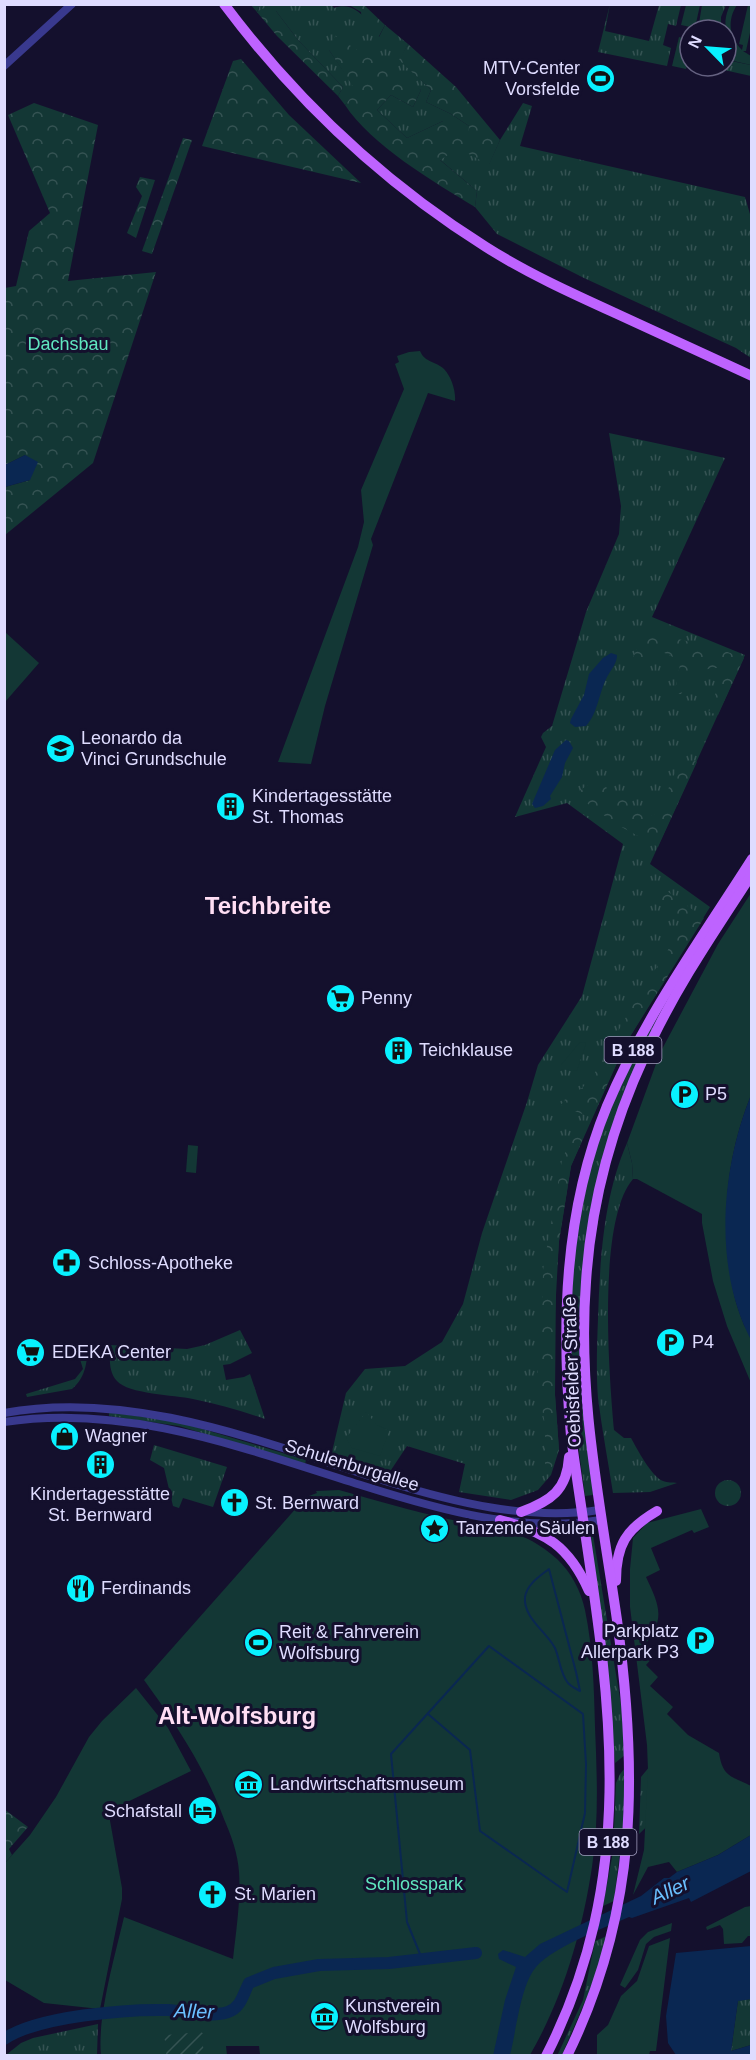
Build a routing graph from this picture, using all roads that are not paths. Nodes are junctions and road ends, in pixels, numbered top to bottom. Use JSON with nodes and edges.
{"nodes":[{"id":1,"x":72,"y":4,"type":"edge"},
{"id":2,"x":224,"y":4,"type":"edge"},
{"id":3,"x":4,"y":66,"type":"edge"},
{"id":4,"x":752,"y":376,"type":"edge"},
{"id":5,"x":752,"y":859,"type":"edge"},
{"id":6,"x":752,"y":874,"type":"edge"},
{"id":7,"x":96,"y":1407,"type":"junction"},
{"id":8,"x":4,"y":1413,"type":"edge"},
{"id":9,"x":95,"y":1419,"type":"junction"},
{"id":10,"x":4,"y":1422,"type":"edge"},
{"id":11,"x":571,"y":1436,"type":"junction"},
{"id":12,"x":657,"y":1511,"type":"dead end"},
{"id":13,"x":521,"y":1512,"type":"junction"},
{"id":14,"x":600,"y":1515,"type":"junction"},
{"id":15,"x":582,"y":1518,"type":"junction"},
{"id":16,"x":500,"y":1520,"type":"junction"},
{"id":17,"x":594,"y":1602,"type":"junction"},
{"id":18,"x":616,"y":1619,"type":"junction"},
{"id":19,"x":583,"y":2024,"type":"junction"},
{"id":20,"x":546,"y":2055,"type":"edge"},
{"id":21,"x":567,"y":2055,"type":"edge"},
{"id":22,"x":575,"y":2055,"type":"edge"}],
"edges":[{"from":1,"to":3,"type":"street"},
{"from":2,"to":4,"type":"main road"},
{"from":5,"to":11,"type":"main road","name":"Oebisfelder Straße","number":"B 188"},
{"from":6,"to":14,"type":"main road","name":"Oebisfelder Straße","number":"B 188"},
{"from":7,"to":8,"type":"street","name":"Schulenburgallee"},
{"from":7,"to":9,"type":"street"},
{"from":7,"to":13,"type":"street","name":"Schulenburgallee"},
{"from":9,"to":10,"type":"street","name":"Schulenburgallee"},
{"from":9,"to":16,"type":"street","name":"Schulenburgallee"},
{"from":11,"to":13,"type":"main road"},
{"from":11,"to":15,"type":"main road","number":"B 188"},
{"from":12,"to":18,"type":"main road"},
{"from":13,"to":15,"type":"street","name":"Schulenburgallee"},
{"from":14,"to":15,"type":"street","name":"Schulenburgallee"},
{"from":14,"to":18,"type":"main road","name":"Oebisfelder Straße","number":"B 188"},
{"from":15,"to":16,"type":"street","name":"Schulenburgallee"},
{"from":15,"to":17,"type":"main road","number":"B 188"},
{"from":16,"to":17,"type":"main road"},
{"from":17,"to":20,"type":"main road","number":"B 188"},
{"from":18,"to":19,"type":"main road","name":"Oebisfelder Straße","number":"B 188"},
{"from":19,"to":21,"type":"main road","name":"Oebisfelder Straße","number":"B 188"},
{"from":19,"to":22,"type":"main road"}]}
